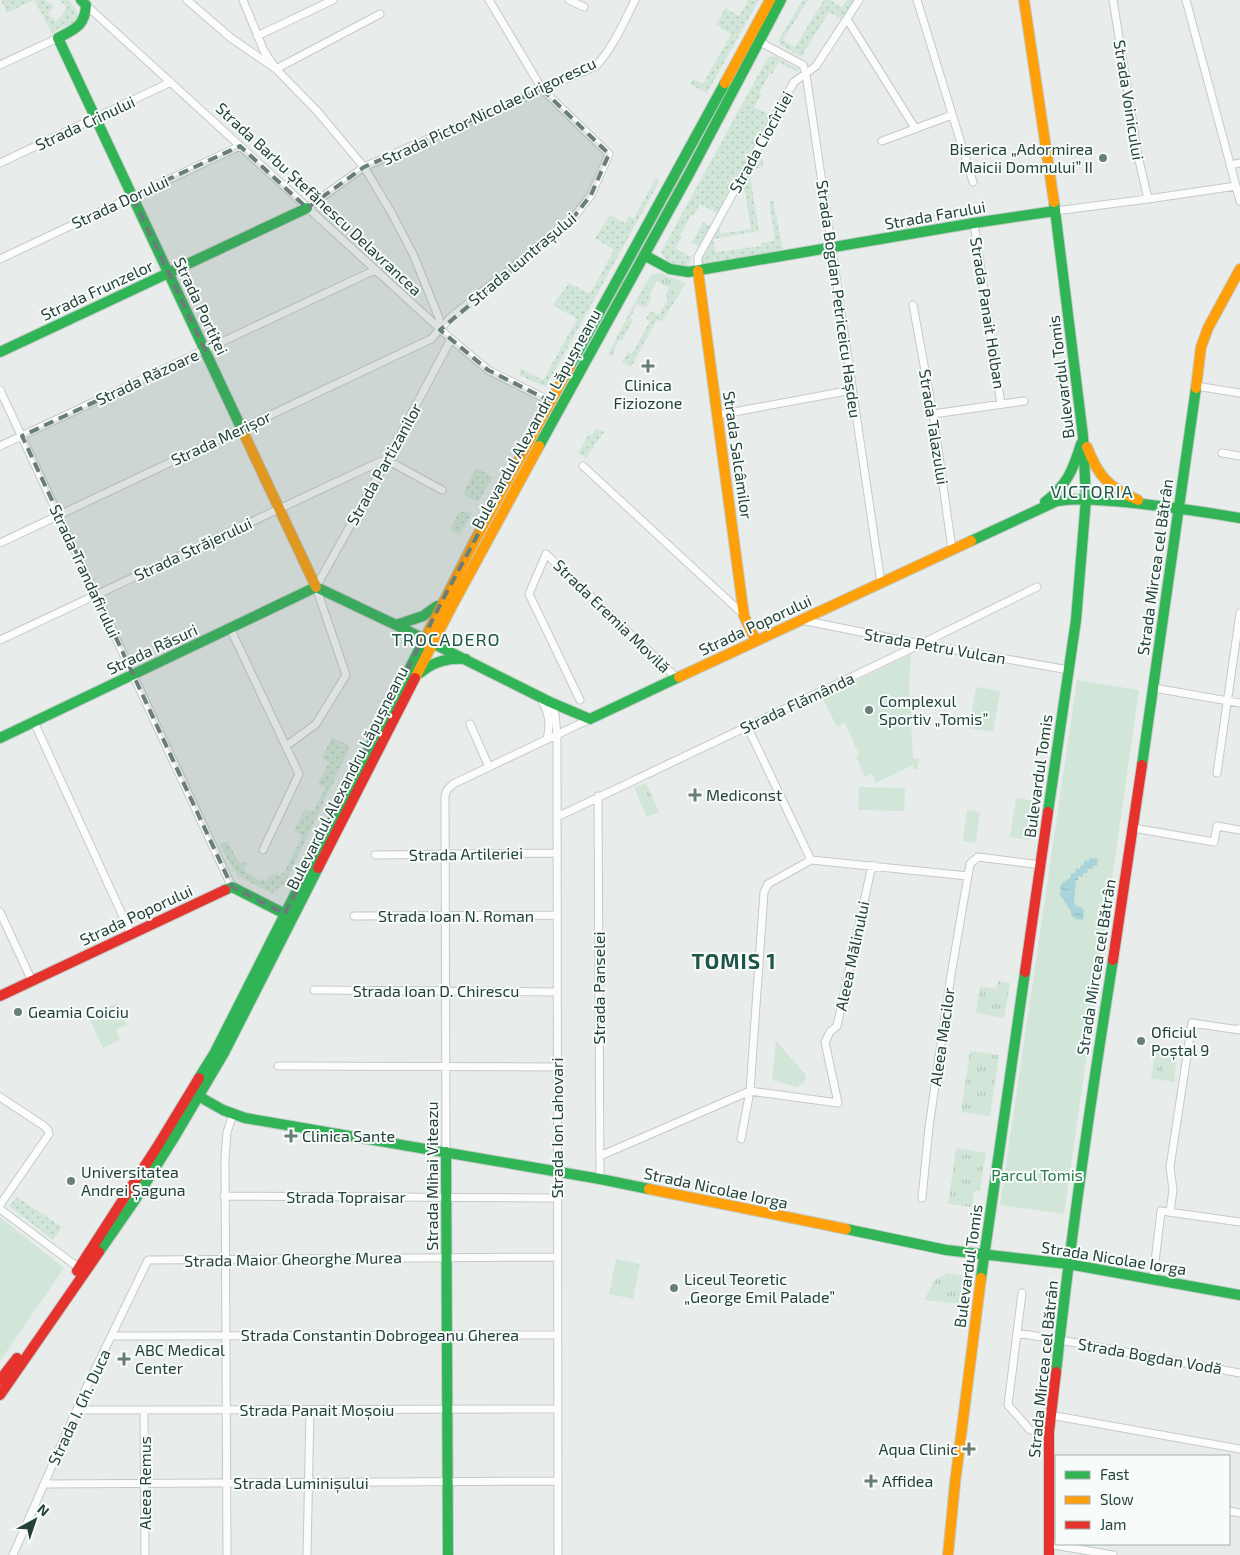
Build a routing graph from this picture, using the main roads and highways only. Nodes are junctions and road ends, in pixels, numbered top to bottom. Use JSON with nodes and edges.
{"nodes":[{"id":1,"x":770,"y":0,"type":"edge"},
{"id":2,"x":781,"y":0,"type":"edge"},
{"id":3,"x":1024,"y":0,"type":"edge"},
{"id":4,"x":83,"y":2,"type":"edge"},
{"id":5,"x":307,"y":208,"type":"road end"},
{"id":6,"x":1055,"y":211,"type":"junction"},
{"id":7,"x":644,"y":255,"type":"junction"},
{"id":8,"x":1240,"y":269,"type":"edge"},
{"id":9,"x":698,"y":271,"type":"junction"},
{"id":10,"x":168,"y":273,"type":"junction"},
{"id":11,"x":0,"y":352,"type":"edge"},
{"id":12,"x":1083,"y":436,"type":"junction"},
{"id":13,"x":1086,"y":499,"type":"junction"},
{"id":14,"x":1151,"y":504,"type":"junction"},
{"id":15,"x":1178,"y":508,"type":"junction"},
{"id":16,"x":1032,"y":512,"type":"junction"},
{"id":17,"x":1240,"y":518,"type":"edge"},
{"id":18,"x":316,"y":587,"type":"junction"},
{"id":19,"x":442,"y":601,"type":"junction"},
{"id":20,"x":396,"y":625,"type":"junction"},
{"id":21,"x":428,"y":641,"type":"junction"},
{"id":22,"x":756,"y":641,"type":"junction"},
{"id":23,"x":466,"y":659,"type":"junction"},
{"id":24,"x":415,"y":677,"type":"junction"},
{"id":25,"x":0,"y":738,"type":"edge"},
{"id":26,"x":285,"y":914,"type":"junction"},
{"id":27,"x":0,"y":996,"type":"edge"},
{"id":28,"x":195,"y":1094,"type":"junction"},
{"id":29,"x":446,"y":1152,"type":"junction"},
{"id":30,"x":984,"y":1253,"type":"junction"},
{"id":31,"x":1068,"y":1264,"type":"junction"},
{"id":32,"x":1240,"y":1294,"type":"edge"},
{"id":33,"x":0,"y":1380,"type":"edge"},
{"id":34,"x":0,"y":1395,"type":"edge"},
{"id":35,"x":1052,"y":1479,"type":"edge"},
{"id":36,"x":448,"y":1555,"type":"edge"},
{"id":37,"x":948,"y":1555,"type":"edge"},
{"id":38,"x":1049,"y":1555,"type":"edge"}],
"edges":[{"from":1,"to":19,"type":"main road","name":"Bulevardul Alexandru Lăpușneanu"},
{"from":2,"to":7,"type":"main road","name":"Bulevardul Alexandru Lăpușneanu"},
{"from":3,"to":6,"type":"main road","name":"Bulevardul Tomis"},
{"from":4,"to":10,"type":"main road","name":"Strada Portiței"},
{"from":5,"to":10,"type":"main road","name":"Strada Frunzelor"},
{"from":6,"to":9,"type":"main road","name":"Strada Farului"},
{"from":6,"to":12,"type":"main road","name":"Bulevardul Tomis"},
{"from":7,"to":9,"type":"main road","name":"Strada Farului"},
{"from":7,"to":21,"type":"main road","name":"Bulevardul Alexandru Lăpușneanu"},
{"from":8,"to":15,"type":"main road","name":"Strada Mircea cel Bătrân"},
{"from":9,"to":22,"type":"main road","name":"Strada Salcâmilor"},
{"from":10,"to":11,"type":"main road","name":"Strada Frunzelor"},
{"from":10,"to":18,"type":"main road","name":"Strada Portiței"},
{"from":12,"to":13,"type":"main road","name":"Bulevardul Tomis"},
{"from":12,"to":14,"type":"main road"},
{"from":12,"to":16,"type":"main road"},
{"from":13,"to":14,"type":"main road","name":"Strada Poporului"},
{"from":13,"to":16,"type":"main road","name":"Strada Poporului"},
{"from":13,"to":30,"type":"main road","name":"Bulevardul Tomis"},
{"from":14,"to":15,"type":"main road"},
{"from":15,"to":17,"type":"main road"},
{"from":15,"to":31,"type":"main road","name":"Strada Mircea cel Bătrân"},
{"from":16,"to":22,"type":"main road","name":"Strada Poporului"},
{"from":18,"to":20,"type":"main road"},
{"from":18,"to":25,"type":"main road","name":"Strada Răsuri"},
{"from":19,"to":20,"type":"main road"},
{"from":19,"to":21,"type":"main road","name":"Bulevardul Alexandru Lăpușneanu"},
{"from":20,"to":21,"type":"main road"},
{"from":21,"to":23,"type":"main road"},
{"from":21,"to":24,"type":"main road","name":"Bulevardul Alexandru Lăpușneanu"},
{"from":21,"to":26,"type":"main road","name":"Bulevardul Alexandru Lăpușneanu"},
{"from":22,"to":23,"type":"main road","name":"Strada Poporului"},
{"from":23,"to":24,"type":"main road"},
{"from":24,"to":28,"type":"main road","name":"Bulevardul Alexandru Lăpușneanu"},
{"from":26,"to":27,"type":"main road","name":"Strada Poporului"},
{"from":26,"to":28,"type":"main road","name":"Bulevardul Alexandru Lăpușneanu"},
{"from":28,"to":29,"type":"main road","name":"Strada Nicolae Iorga"},
{"from":28,"to":33,"type":"main road","name":"Bulevardul Alexandru Lăpușneanu"},
{"from":28,"to":34,"type":"main road","name":"Bulevardul Alexandru Lăpușneanu"},
{"from":29,"to":30,"type":"main road","name":"Strada Nicolae Iorga"},
{"from":29,"to":36,"type":"main road","name":"Strada Mihai Viteazu"},
{"from":30,"to":31,"type":"main road","name":"Strada Nicolae Iorga"},
{"from":30,"to":37,"type":"main road","name":"Bulevardul Tomis"},
{"from":31,"to":32,"type":"main road","name":"Strada Nicolae Iorga"},
{"from":31,"to":35,"type":"main road","name":"Strada Mircea cel Bătrân"},
{"from":35,"to":38,"type":"main road","name":"Strada Mircea cel Bătrân"}]}
